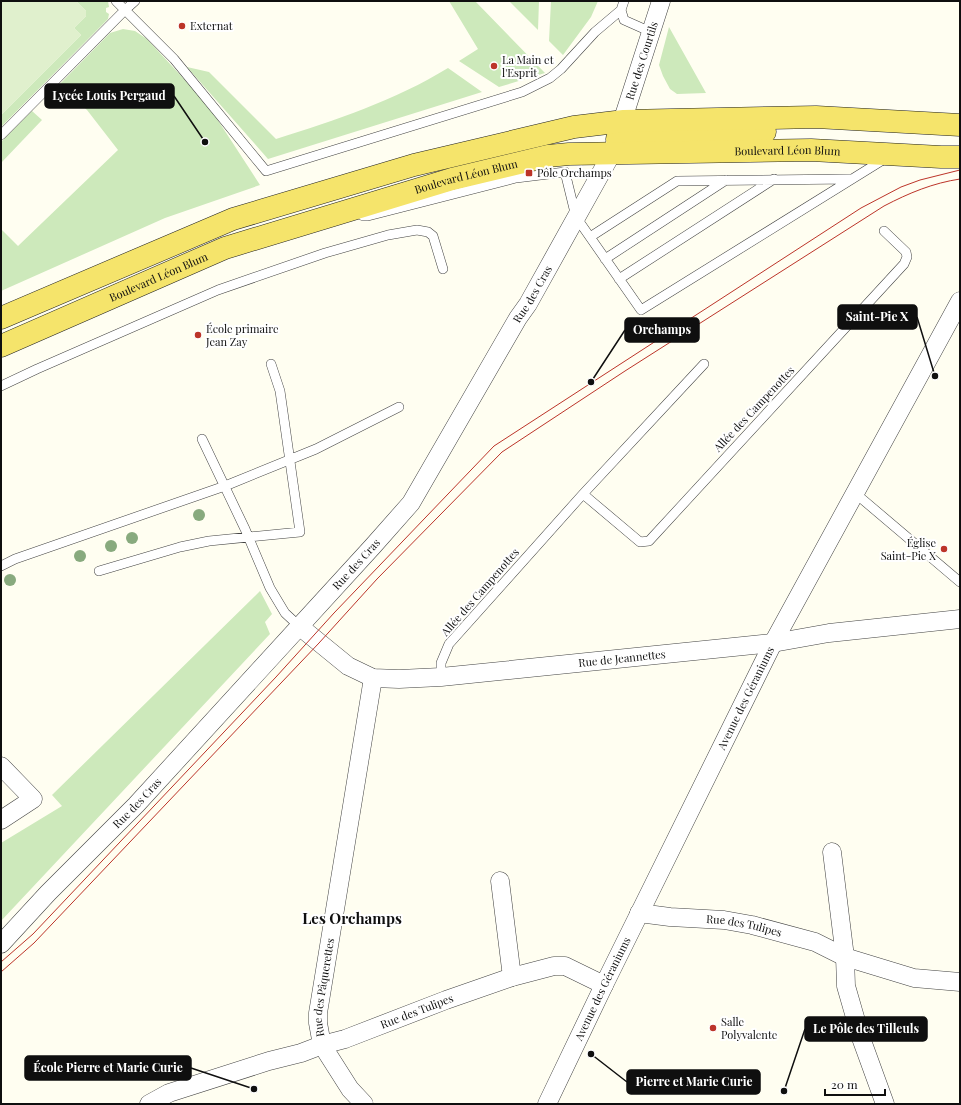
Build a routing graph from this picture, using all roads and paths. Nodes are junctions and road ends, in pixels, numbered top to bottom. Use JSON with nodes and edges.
{"nodes":[{"id":1,"x":116,"y":1,"type":"edge"},
{"id":2,"x":135,"y":1,"type":"edge"},
{"id":3,"x":624,"y":1,"type":"edge"},
{"id":4,"x":661,"y":1,"type":"edge"},
{"id":5,"x":125,"y":10,"type":"junction"},
{"id":6,"x":621,"y":10,"type":"junction"},
{"id":7,"x":651,"y":32,"type":"junction"},
{"id":8,"x":960,"y":125,"type":"edge"},
{"id":9,"x":1,"y":135,"type":"edge"},
{"id":10,"x":618,"y":138,"type":"junction"},
{"id":11,"x":892,"y":154,"type":"junction"},
{"id":12,"x":960,"y":157,"type":"edge"},
{"id":13,"x":774,"y":179,"type":"junction"},
{"id":14,"x":852,"y":179,"type":"junction"},
{"id":15,"x":726,"y":180,"type":"junction"},
{"id":16,"x":333,"y":215,"type":"junction"},
{"id":17,"x":576,"y":217,"type":"junction"},
{"id":18,"x":884,"y":231,"type":"dead end"},
{"id":19,"x":590,"y":237,"type":"junction"},
{"id":20,"x":605,"y":259,"type":"junction"},
{"id":21,"x":442,"y":269,"type":"dead end"},
{"id":22,"x":620,"y":279,"type":"junction"},
{"id":23,"x":959,"y":303,"type":"edge"},
{"id":24,"x":1,"y":318,"type":"edge"},
{"id":25,"x":1,"y":346,"type":"edge"},
{"id":26,"x":271,"y":364,"type":"dead end"},
{"id":27,"x":704,"y":364,"type":"dead end"},
{"id":28,"x":1,"y":386,"type":"edge"},
{"id":29,"x":399,"y":407,"type":"dead end"},
{"id":30,"x":202,"y":439,"type":"dead end"},
{"id":31,"x":289,"y":459,"type":"junction"},
{"id":32,"x":225,"y":486,"type":"junction"},
{"id":33,"x":855,"y":493,"type":"junction"},
{"id":34,"x":583,"y":494,"type":"junction"},
{"id":35,"x":248,"y":538,"type":"junction"},
{"id":36,"x":1,"y":566,"type":"edge"},
{"id":37,"x":99,"y":571,"type":"dead end"},
{"id":38,"x":960,"y":582,"type":"edge"},
{"id":39,"x":960,"y":619,"type":"edge"},
{"id":40,"x":299,"y":626,"type":"junction"},
{"id":41,"x":773,"y":643,"type":"junction"},
{"id":42,"x":441,"y":677,"type":"junction"},
{"id":43,"x":373,"y":678,"type":"junction"},
{"id":44,"x":1,"y":766,"type":"edge"},
{"id":45,"x":1,"y":820,"type":"edge"},
{"id":46,"x":832,"y":852,"type":"dead end"},
{"id":47,"x":500,"y":881,"type":"dead end"},
{"id":48,"x":639,"y":913,"type":"junction"},
{"id":49,"x":1,"y":944,"type":"edge"},
{"id":50,"x":845,"y":957,"type":"junction"},
{"id":51,"x":512,"y":976,"type":"junction"},
{"id":52,"x":960,"y":982,"type":"edge"},
{"id":53,"x":604,"y":985,"type":"junction"},
{"id":54,"x":322,"y":1045,"type":"junction"},
{"id":55,"x":149,"y":1104,"type":"edge"},
{"id":56,"x":364,"y":1104,"type":"edge"},
{"id":57,"x":547,"y":1104,"type":"edge"},
{"id":58,"x":885,"y":1104,"type":"edge"}],
"edges":[{"from":1,"to":5,"type":"lane"},
{"from":2,"to":5,"type":"lane"},
{"from":3,"to":6,"type":"lane"},
{"from":4,"to":7,"type":"street","name":"Rue des Courtils"},
{"from":5,"to":6,"type":"lane"},
{"from":5,"to":9,"type":"lane"},
{"from":6,"to":7,"type":"lane"},
{"from":7,"to":10,"type":"street","name":"Rue des Courtils"},
{"from":8,"to":10,"type":"main road","name":"Boulevard Léon Blum"},
{"from":10,"to":11,"type":"main road","name":"Boulevard Léon Blum"},
{"from":10,"to":16,"type":"main road","name":"Boulevard Léon Blum"},
{"from":10,"to":17,"type":"street","name":"Rue des Cras"},
{"from":10,"to":24,"type":"main road","name":"Boulevard Léon Blum"},
{"from":11,"to":12,"type":"main road","name":"Boulevard Léon Blum"},
{"from":11,"to":14,"type":"lane"},
{"from":13,"to":14,"type":"lane"},
{"from":13,"to":15,"type":"lane"},
{"from":13,"to":22,"type":"lane"},
{"from":14,"to":22,"type":"lane"},
{"from":15,"to":19,"type":"lane"},
{"from":15,"to":20,"type":"lane"},
{"from":16,"to":17,"type":"lane"},
{"from":16,"to":25,"type":"main road","name":"Boulevard Léon Blum"},
{"from":17,"to":19,"type":"lane"},
{"from":17,"to":40,"type":"street","name":"Rue des Cras"},
{"from":18,"to":34,"type":"lane","name":"Allée des Campenottes"},
{"from":19,"to":20,"type":"lane"},
{"from":20,"to":22,"type":"lane"},
{"from":21,"to":28,"type":"lane"},
{"from":23,"to":33,"type":"street","name":"Avenue des Géraniums"},
{"from":26,"to":31,"type":"lane"},
{"from":27,"to":34,"type":"lane","name":"Allée des Campenottes"},
{"from":29,"to":31,"type":"lane"},
{"from":30,"to":32,"type":"lane"},
{"from":31,"to":32,"type":"lane"},
{"from":31,"to":35,"type":"lane"},
{"from":32,"to":35,"type":"lane"},
{"from":32,"to":36,"type":"lane"},
{"from":33,"to":38,"type":"lane"},
{"from":33,"to":41,"type":"street","name":"Avenue des Géraniums"},
{"from":34,"to":42,"type":"lane","name":"Allée des Campenottes"},
{"from":35,"to":37,"type":"lane"},
{"from":35,"to":40,"type":"lane"},
{"from":39,"to":41,"type":"street","name":"Rue de Jeannettes"},
{"from":40,"to":43,"type":"street","name":"Rue de Jeannettes"},
{"from":40,"to":49,"type":"street","name":"Rue des Cras"},
{"from":41,"to":42,"type":"street","name":"Rue de Jeannettes"},
{"from":41,"to":48,"type":"street","name":"Avenue des Géraniums"},
{"from":42,"to":43,"type":"street","name":"Rue de Jeannettes"},
{"from":43,"to":54,"type":"street","name":"Rue des Pâquerettes"},
{"from":44,"to":45,"type":"street"},
{"from":46,"to":50,"type":"street"},
{"from":47,"to":51,"type":"street"},
{"from":48,"to":50,"type":"street","name":"Rue des Tulipes"},
{"from":48,"to":53,"type":"street","name":"Avenue des Géraniums"},
{"from":50,"to":52,"type":"street","name":"Rue des Tulipes"},
{"from":50,"to":58,"type":"street"},
{"from":51,"to":53,"type":"street","name":"Rue des Tulipes"},
{"from":51,"to":54,"type":"street","name":"Rue des Tulipes"},
{"from":53,"to":57,"type":"street","name":"Avenue des Géraniums"},
{"from":54,"to":55,"type":"street","name":"Rue des Pâquerettes"},
{"from":54,"to":56,"type":"street"}]}
